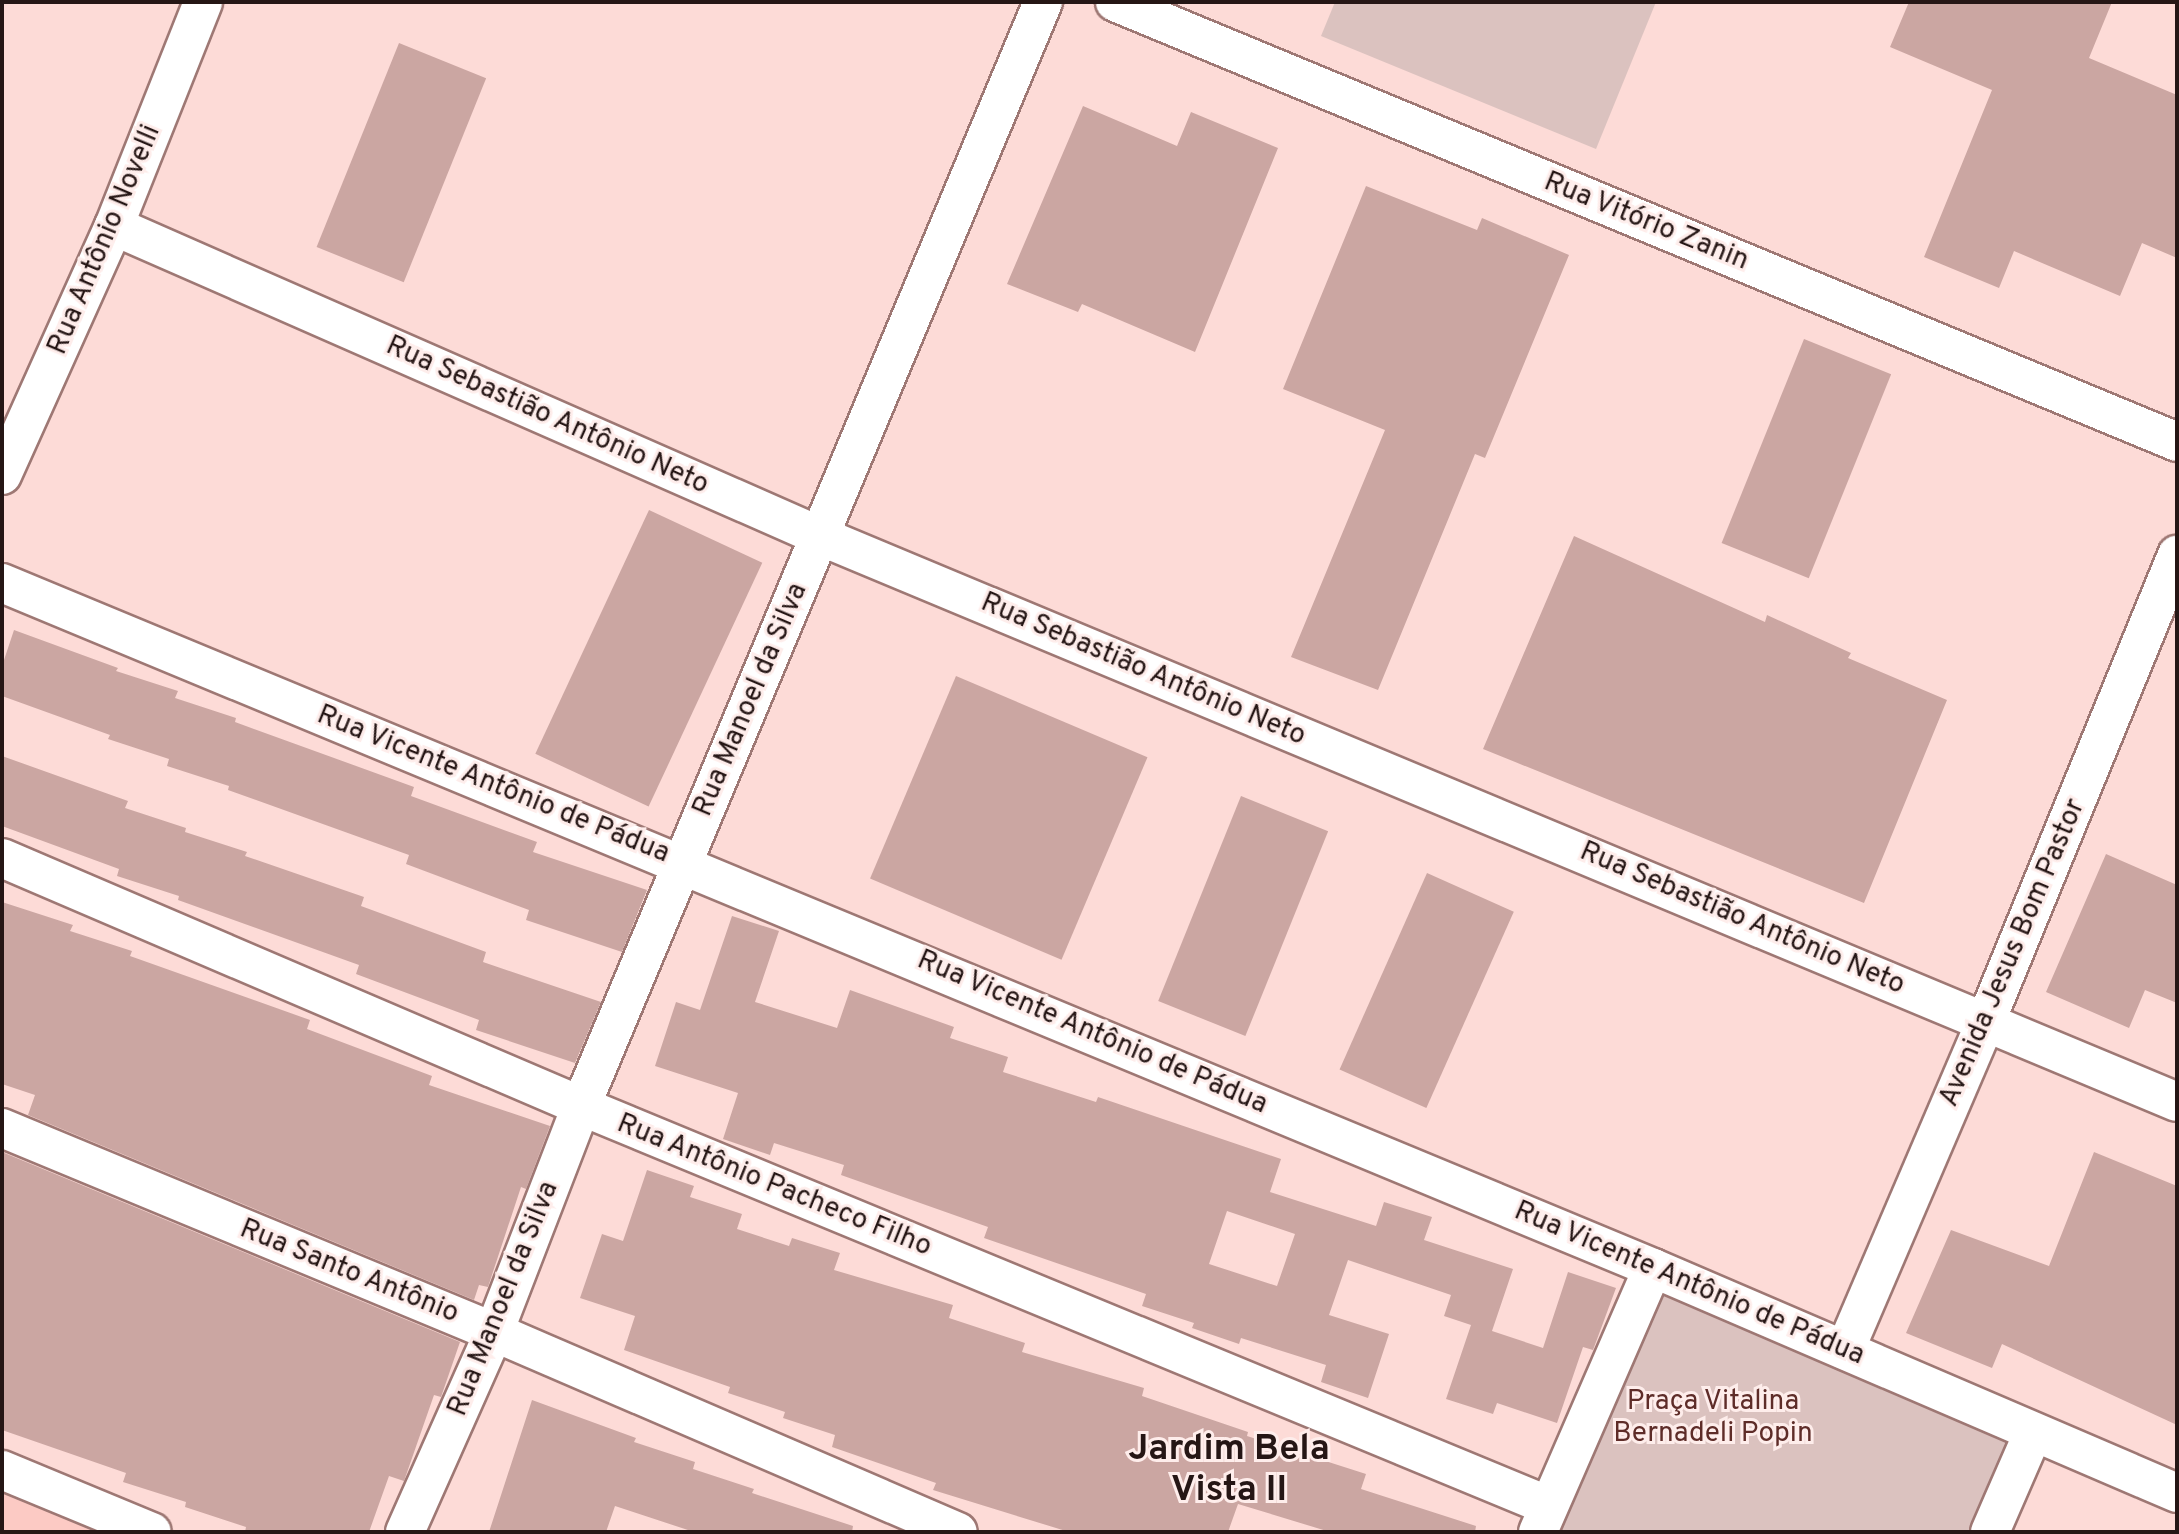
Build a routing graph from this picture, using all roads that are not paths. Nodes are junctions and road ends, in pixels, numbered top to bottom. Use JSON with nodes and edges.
{"nodes":[{"id":1,"x":203,"y":2,"type":"edge"},
{"id":2,"x":1043,"y":2,"type":"edge"},
{"id":3,"x":1115,"y":2,"type":"edge"},
{"id":4,"x":114,"y":226,"type":"junction"},
{"id":5,"x":2177,"y":442,"type":"edge"},
{"id":6,"x":2,"y":475,"type":"edge"},
{"id":7,"x":820,"y":536,"type":"junction"},
{"id":8,"x":2177,"y":555,"type":"edge"},
{"id":9,"x":2,"y":583,"type":"edge"},
{"id":10,"x":2,"y":858,"type":"edge"},
{"id":11,"x":683,"y":863,"type":"junction"},
{"id":12,"x":1986,"y":1021,"type":"junction"},
{"id":13,"x":2177,"y":1102,"type":"edge"},
{"id":14,"x":581,"y":1106,"type":"junction"},
{"id":15,"x":2,"y":1128,"type":"edge"},
{"id":16,"x":1653,"y":1268,"type":"junction"},
{"id":17,"x":494,"y":1332,"type":"junction"},
{"id":18,"x":1845,"y":1350,"type":"junction"},
{"id":19,"x":2033,"y":1433,"type":"junction"},
{"id":20,"x":2,"y":1470,"type":"edge"},
{"id":21,"x":2177,"y":1493,"type":"edge"},
{"id":22,"x":1543,"y":1519,"type":"edge"},
{"id":23,"x":152,"y":1532,"type":"edge"},
{"id":24,"x":405,"y":1532,"type":"edge"},
{"id":25,"x":958,"y":1532,"type":"edge"},
{"id":26,"x":1990,"y":1532,"type":"edge"}],
"edges":[{"from":1,"to":4,"type":"street","name":"Rua Antônio Novelli"},
{"from":2,"to":7,"type":"street","name":"Rua Manoel da Silva"},
{"from":3,"to":5,"type":"street","name":"Rua Vitório Zanin"},
{"from":4,"to":6,"type":"street","name":"Rua Antônio Novelli"},
{"from":4,"to":7,"type":"street","name":"Rua Sebastião Antônio Neto"},
{"from":7,"to":11,"type":"street","name":"Rua Manoel da Silva"},
{"from":7,"to":12,"type":"street","name":"Rua Sebastião Antônio Neto"},
{"from":8,"to":12,"type":"street","name":"Avenida Jesus Bom Pastor"},
{"from":9,"to":11,"type":"street","name":"Rua Vicente Antônio de Pádua"},
{"from":10,"to":14,"type":"street","name":"Rua Antônio Pacheco Filho"},
{"from":11,"to":14,"type":"street","name":"Rua Manoel da Silva"},
{"from":11,"to":16,"type":"street","name":"Rua Vicente Antônio de Pádua"},
{"from":12,"to":13,"type":"street","name":"Rua Sebastião Antônio Neto"},
{"from":12,"to":18,"type":"street","name":"Avenida Jesus Bom Pastor"},
{"from":14,"to":17,"type":"street","name":"Rua Manoel da Silva"},
{"from":14,"to":22,"type":"street","name":"Rua Antônio Pacheco Filho"},
{"from":15,"to":17,"type":"street","name":"Rua Santo Antônio"},
{"from":16,"to":18,"type":"street","name":"Rua Vicente Antônio de Pádua"},
{"from":16,"to":22,"type":"street"},
{"from":17,"to":24,"type":"street","name":"Rua Manoel da Silva"},
{"from":17,"to":25,"type":"street","name":"Rua Santo Antônio"},
{"from":18,"to":19,"type":"street","name":"Rua Vicente Antônio de Pádua"},
{"from":19,"to":21,"type":"street","name":"Rua Vicente Antônio de Pádua"},
{"from":19,"to":26,"type":"street"},
{"from":20,"to":23,"type":"street"}]}
